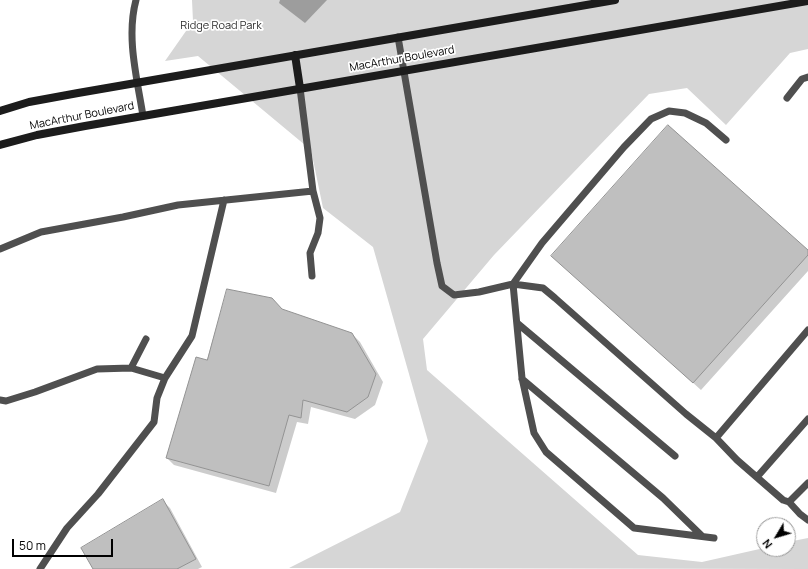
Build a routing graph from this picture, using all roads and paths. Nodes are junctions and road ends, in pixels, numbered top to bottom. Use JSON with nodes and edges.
{"nodes":[{"id":1,"x":136,"y":0,"type":"edge"},
{"id":2,"x":615,"y":0,"type":"edge"},
{"id":3,"x":808,"y":1,"type":"edge"},
{"id":4,"x":398,"y":37,"type":"junction"},
{"id":5,"x":295,"y":56,"type":"junction"},
{"id":6,"x":403,"y":70,"type":"junction"},
{"id":7,"x":808,"y":77,"type":"edge"},
{"id":8,"x":138,"y":84,"type":"junction"},
{"id":9,"x":300,"y":88,"type":"junction"},
{"id":10,"x":787,"y":98,"type":"dead end"},
{"id":11,"x":0,"y":110,"type":"edge"},
{"id":12,"x":143,"y":116,"type":"junction"},
{"id":13,"x":726,"y":140,"type":"dead end"},
{"id":14,"x":0,"y":145,"type":"edge"},
{"id":15,"x":313,"y":191,"type":"junction"},
{"id":16,"x":224,"y":200,"type":"junction"},
{"id":17,"x":0,"y":249,"type":"edge"},
{"id":18,"x":312,"y":276,"type":"dead end"},
{"id":19,"x":513,"y":284,"type":"junction"},
{"id":20,"x":517,"y":323,"type":"junction"},
{"id":21,"x":808,"y":330,"type":"edge"},
{"id":22,"x":146,"y":339,"type":"dead end"},
{"id":23,"x":131,"y":368,"type":"junction"},
{"id":24,"x":165,"y":378,"type":"junction"},
{"id":25,"x":522,"y":378,"type":"junction"},
{"id":26,"x":0,"y":400,"type":"edge"},
{"id":27,"x":808,"y":419,"type":"edge"},
{"id":28,"x":716,"y":438,"type":"junction"},
{"id":29,"x":675,"y":456,"type":"dead end"},
{"id":30,"x":757,"y":477,"type":"junction"},
{"id":31,"x":808,"y":483,"type":"edge"},
{"id":32,"x":789,"y":502,"type":"junction"},
{"id":33,"x":808,"y":520,"type":"edge"},
{"id":34,"x":703,"y":536,"type":"junction"},
{"id":35,"x":714,"y":538,"type":"dead end"},
{"id":36,"x":40,"y":569,"type":"edge"}],
"edges":[{"from":1,"to":8,"type":"lane"},
{"from":2,"to":4,"type":"main road","name":"MacArthur Boulevard"},
{"from":3,"to":6,"type":"main road","name":"MacArthur Boulevard"},
{"from":4,"to":5,"type":"main road","name":"MacArthur Boulevard"},
{"from":4,"to":6,"type":"lane"},
{"from":5,"to":8,"type":"main road","name":"MacArthur Boulevard"},
{"from":5,"to":9,"type":"main road"},
{"from":6,"to":9,"type":"main road","name":"MacArthur Boulevard"},
{"from":6,"to":19,"type":"lane"},
{"from":7,"to":10,"type":"lane"},
{"from":8,"to":11,"type":"main road","name":"MacArthur Boulevard"},
{"from":8,"to":12,"type":"lane"},
{"from":9,"to":12,"type":"main road","name":"MacArthur Boulevard"},
{"from":9,"to":15,"type":"lane"},
{"from":12,"to":14,"type":"main road","name":"MacArthur Boulevard"},
{"from":13,"to":19,"type":"lane"},
{"from":15,"to":16,"type":"lane"},
{"from":15,"to":18,"type":"lane"},
{"from":16,"to":17,"type":"lane"},
{"from":16,"to":24,"type":"lane"},
{"from":19,"to":20,"type":"lane"},
{"from":19,"to":28,"type":"lane"},
{"from":20,"to":25,"type":"lane"},
{"from":20,"to":29,"type":"lane"},
{"from":21,"to":28,"type":"lane"},
{"from":22,"to":23,"type":"lane"},
{"from":23,"to":24,"type":"lane"},
{"from":23,"to":26,"type":"lane"},
{"from":24,"to":36,"type":"lane"},
{"from":25,"to":34,"type":"lane"},
{"from":25,"to":34,"type":"lane"},
{"from":27,"to":30,"type":"lane"},
{"from":28,"to":30,"type":"lane"},
{"from":30,"to":32,"type":"lane"},
{"from":31,"to":32,"type":"lane"},
{"from":32,"to":33,"type":"lane"},
{"from":34,"to":35,"type":"lane"}]}
